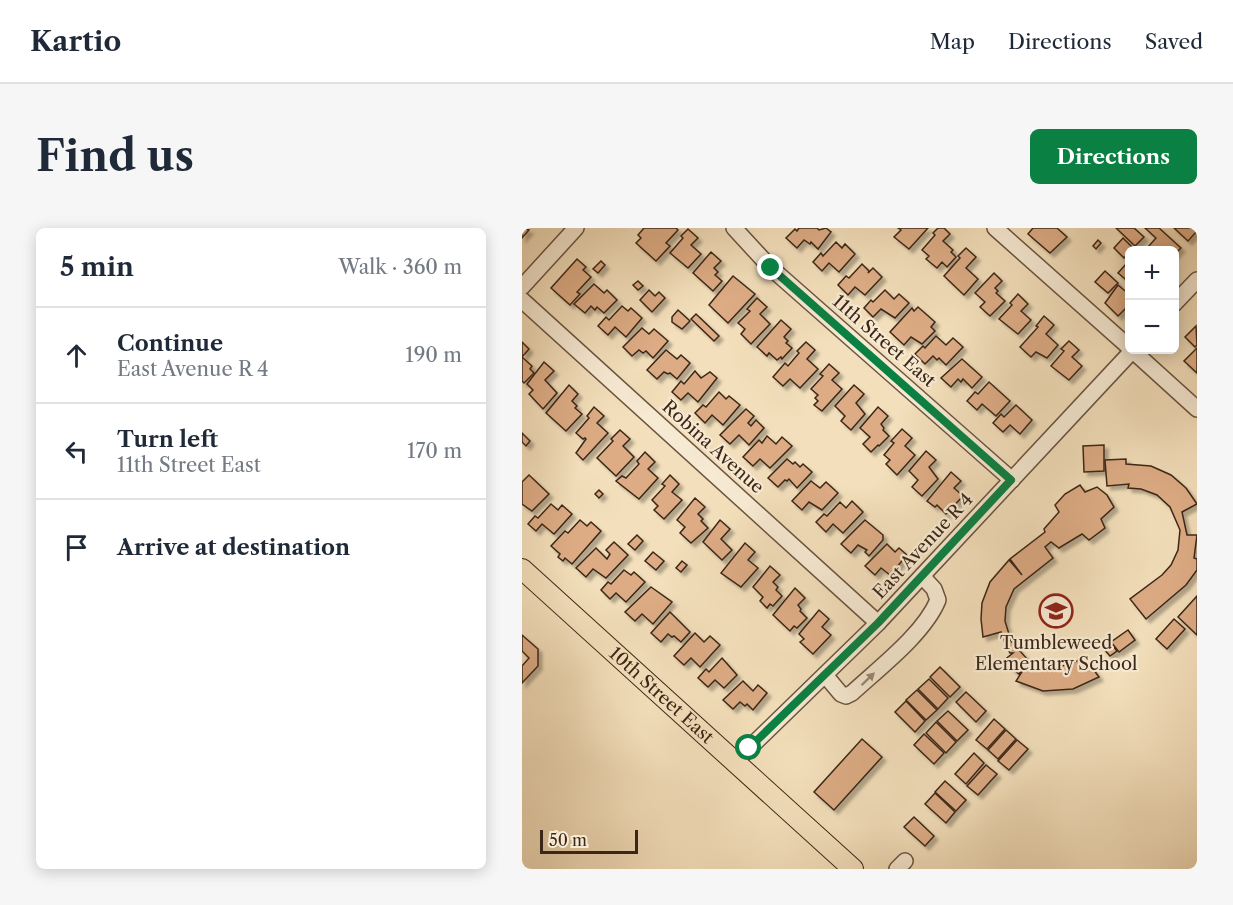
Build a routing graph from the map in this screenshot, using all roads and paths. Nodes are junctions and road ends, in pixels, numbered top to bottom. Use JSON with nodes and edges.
{"nodes":[{"id":1,"x":576,"y":228,"type":"edge"},
{"id":2,"x":734,"y":228,"type":"edge"},
{"id":3,"x":995,"y":228,"type":"edge"},
{"id":4,"x":1197,"y":279,"type":"edge"},
{"id":5,"x":522,"y":287,"type":"edge"},
{"id":6,"x":522,"y":300,"type":"edge"},
{"id":7,"x":1178,"y":300,"type":"edge"},
{"id":8,"x":1125,"y":344,"type":"edge"},
{"id":9,"x":1126,"y":354,"type":"edge"},
{"id":10,"x":1136,"y":354,"type":"edge"},
{"id":11,"x":1197,"y":409,"type":"edge"},
{"id":12,"x":1011,"y":480,"type":"junction"},
{"id":13,"x":522,"y":569,"type":"edge"},
{"id":14,"x":922,"y":576,"type":"junction"},
{"id":15,"x":878,"y":623,"type":"junction"},
{"id":16,"x":825,"y":675,"type":"junction"},
{"id":17,"x":735,"y":762,"type":"junction"},
{"id":18,"x":853,"y":869,"type":"edge"}],
"edges":[{"from":1,"to":5,"type":"street"},
{"from":2,"to":12,"type":"street","name":"11th Street East"},
{"from":3,"to":8,"type":"street"},
{"from":4,"to":7,"type":"street"},
{"from":6,"to":15,"type":"street","name":"Robina Avenue"},
{"from":9,"to":12,"type":"street","name":"East Avenue R 4"},
{"from":10,"to":11,"type":"street"},
{"from":12,"to":14,"type":"street","name":"East Avenue R 4"},
{"from":13,"to":17,"type":"main road","name":"10th Street East"},
{"from":14,"to":15,"type":"street","name":"East Avenue R 4"},
{"from":16,"to":14,"type":"street","one_way":true},
{"from":15,"to":16,"type":"street","name":"East Avenue R 4"},
{"from":16,"to":17,"type":"street","name":"East Avenue R 4"},
{"from":17,"to":18,"type":"main road","name":"10th Street East"}]}
